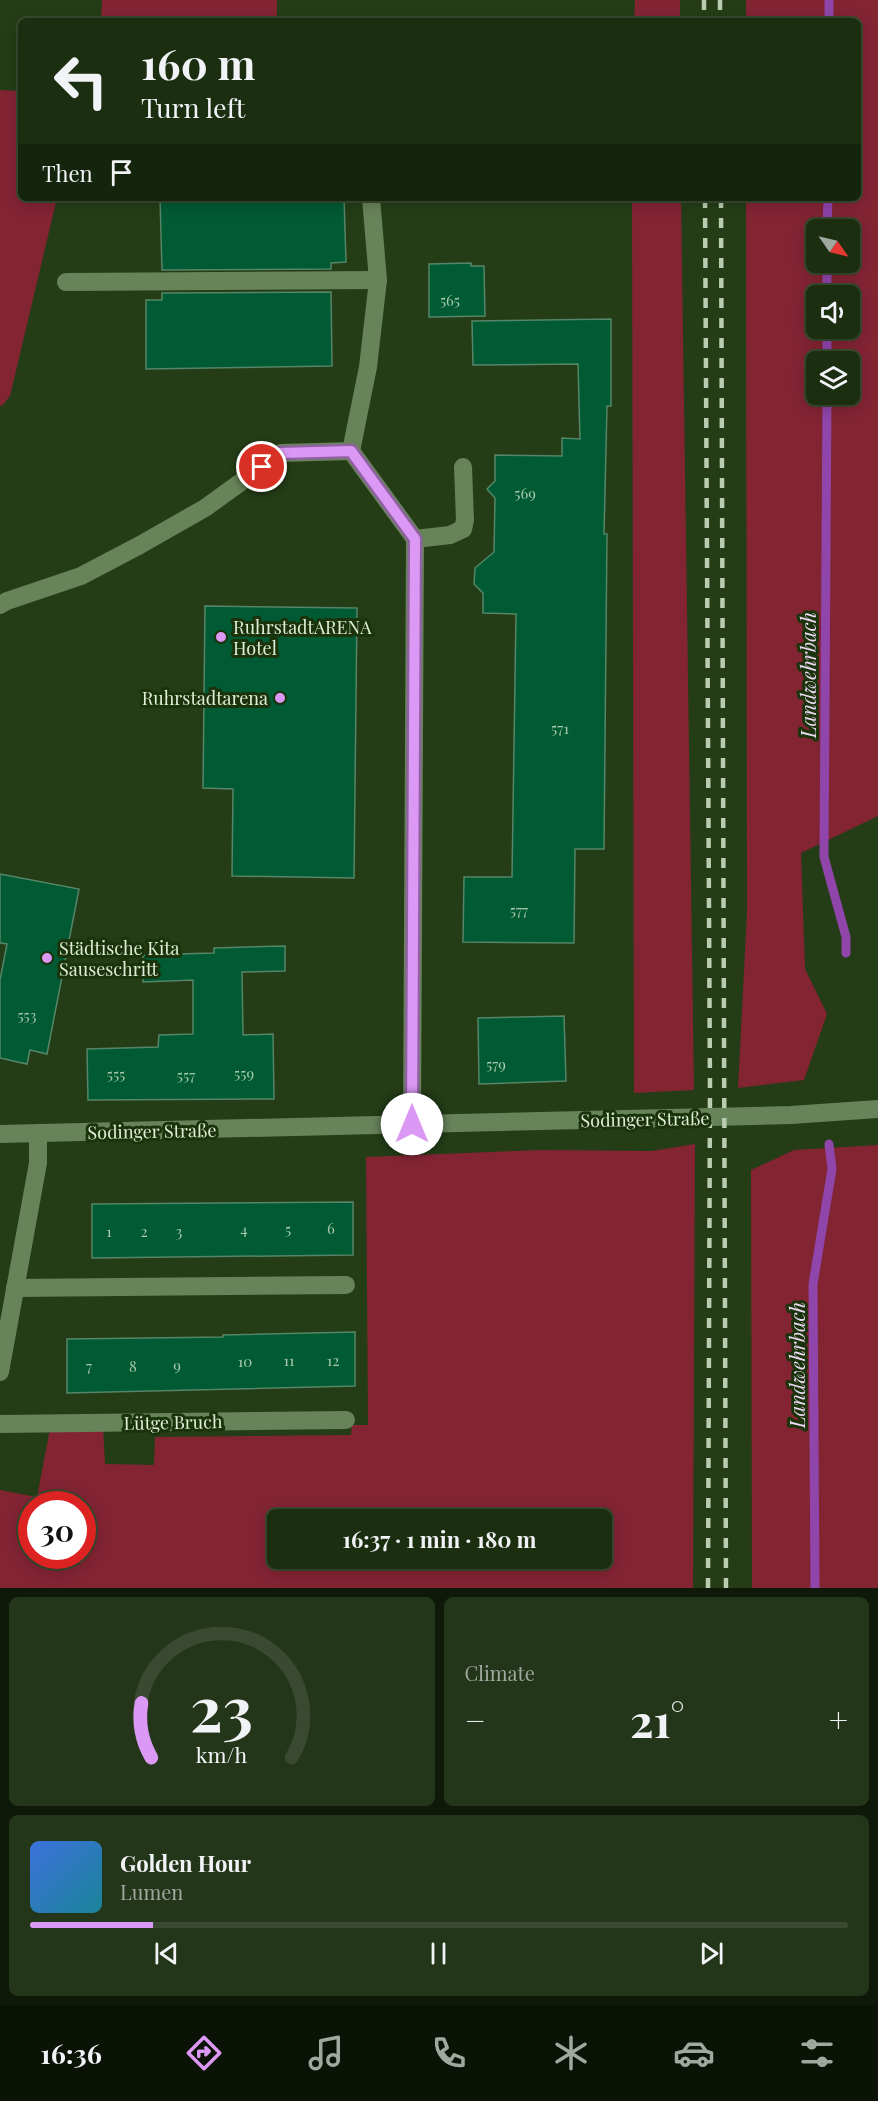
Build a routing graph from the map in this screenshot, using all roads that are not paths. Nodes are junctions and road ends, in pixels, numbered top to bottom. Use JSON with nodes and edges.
{"nodes":[{"id":1,"x":371,"y":201,"type":"edge"},
{"id":2,"x":378,"y":280,"type":"junction"},
{"id":3,"x":66,"y":282,"type":"dead end"},
{"id":4,"x":351,"y":451,"type":"junction"},
{"id":5,"x":463,"y":467,"type":"dead end"},
{"id":6,"x":415,"y":539,"type":"junction"},
{"id":7,"x":0,"y":605,"type":"edge"},
{"id":8,"x":878,"y":1109,"type":"edge"},
{"id":9,"x":412,"y":1124,"type":"junction"},
{"id":10,"x":38,"y":1133,"type":"junction"},
{"id":11,"x":0,"y":1134,"type":"edge"},
{"id":12,"x":346,"y":1285,"type":"dead end"},
{"id":13,"x":15,"y":1288,"type":"junction"},
{"id":14,"x":0,"y":1372,"type":"edge"},
{"id":15,"x":346,"y":1420,"type":"dead end"},
{"id":16,"x":0,"y":1424,"type":"edge"}],
"edges":[{"from":1,"to":2,"type":"street"},
{"from":2,"to":3,"type":"street"},
{"from":2,"to":4,"type":"street"},
{"from":4,"to":6,"type":"street"},
{"from":4,"to":7,"type":"street"},
{"from":5,"to":6,"type":"street"},
{"from":6,"to":9,"type":"street"},
{"from":8,"to":9,"type":"street","name":"Sodinger Straße"},
{"from":9,"to":10,"type":"street","name":"Sodinger Straße"},
{"from":10,"to":11,"type":"street","name":"Sodinger Straße"},
{"from":10,"to":13,"type":"street"},
{"from":12,"to":13,"type":"street"},
{"from":13,"to":14,"type":"street"},
{"from":15,"to":16,"type":"street","name":"Lütge Bruch"}]}
